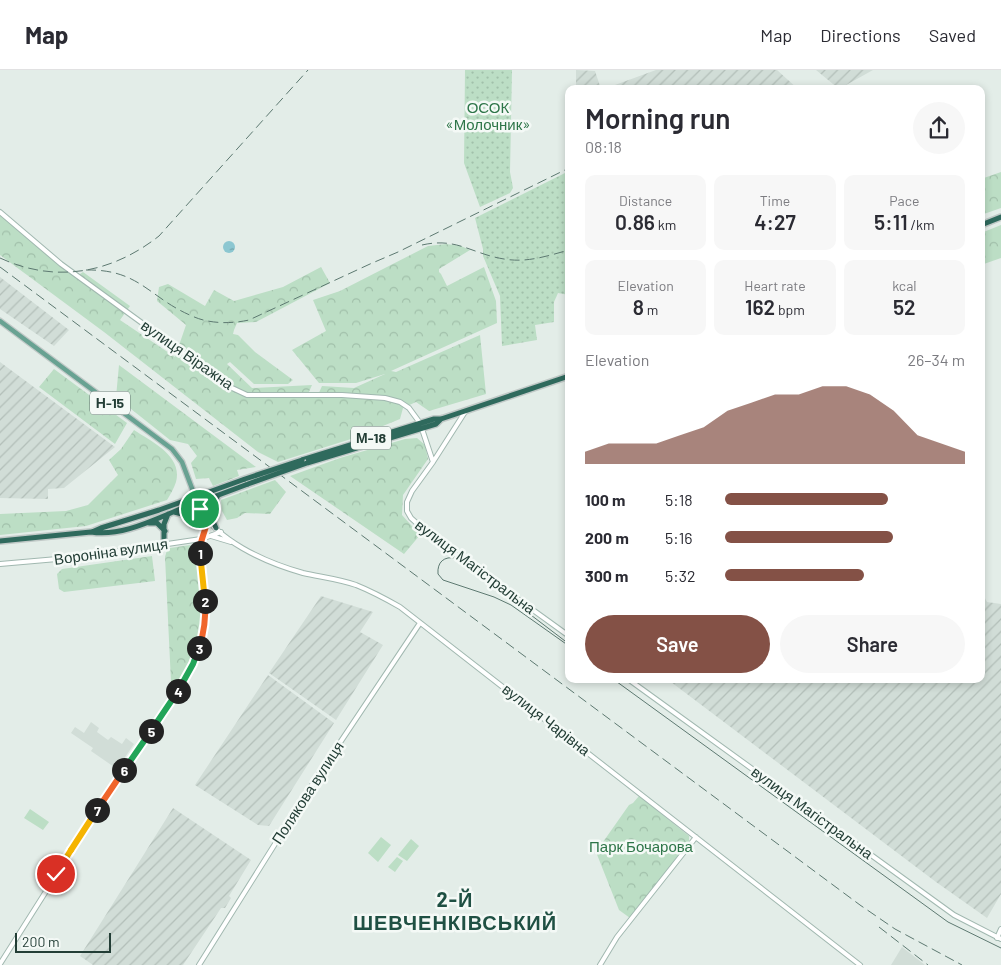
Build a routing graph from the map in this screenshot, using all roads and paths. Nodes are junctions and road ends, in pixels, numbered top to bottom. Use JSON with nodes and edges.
{"nodes":[{"id":1,"x":0,"y":212,"type":"edge"},
{"id":2,"x":1001,"y":217,"type":"edge"},
{"id":3,"x":985,"y":223,"type":"edge"},
{"id":4,"x":0,"y":321,"type":"edge"},
{"id":5,"x":565,"y":377,"type":"edge"},
{"id":6,"x":465,"y":412,"type":"junction"},
{"id":7,"x":442,"y":419,"type":"junction"},
{"id":8,"x":420,"y":423,"type":"junction"},
{"id":9,"x":422,"y":429,"type":"junction"},
{"id":10,"x":433,"y":462,"type":"junction"},
{"id":11,"x":247,"y":482,"type":"junction"},
{"id":12,"x":218,"y":495,"type":"junction"},
{"id":13,"x":196,"y":500,"type":"junction"},
{"id":14,"x":171,"y":513,"type":"junction"},
{"id":15,"x":207,"y":520,"type":"junction"},
{"id":16,"x":144,"y":523,"type":"junction"},
{"id":17,"x":216,"y":528,"type":"junction"},
{"id":18,"x":165,"y":531,"type":"junction"},
{"id":19,"x":91,"y":532,"type":"junction"},
{"id":20,"x":221,"y":532,"type":"junction"},
{"id":21,"x":211,"y":536,"type":"junction"},
{"id":22,"x":201,"y":539,"type":"junction"},
{"id":23,"x":0,"y":541,"type":"edge"},
{"id":24,"x":235,"y":543,"type":"junction"},
{"id":25,"x":164,"y":544,"type":"junction"},
{"id":26,"x":0,"y":564,"type":"edge"},
{"id":27,"x":420,"y":623,"type":"junction"},
{"id":28,"x":565,"y":633,"type":"edge"},
{"id":29,"x":634,"y":683,"type":"edge"},
{"id":30,"x":696,"y":837,"type":"junction"},
{"id":31,"x":1001,"y":930,"type":"edge"},
{"id":32,"x":999,"y":938,"type":"edge"},
{"id":33,"x":0,"y":964,"type":"edge"},
{"id":34,"x":199,"y":965,"type":"edge"},
{"id":35,"x":600,"y":965,"type":"edge"},
{"id":36,"x":860,"y":965,"type":"edge"}],
"edges":[{"from":1,"to":8,"type":"main road","name":"вулиця Віражна"},
{"from":2,"to":3,"type":"highway"},
{"from":4,"to":13,"type":"main road","number":"Н-15"},
{"from":5,"to":6,"type":"highway","number":"М-18"},
{"from":6,"to":7,"type":"highway","number":"М-18"},
{"from":6,"to":10,"type":"main road","name":"вулиця Магістральна"},
{"from":7,"to":8,"type":"highway","number":"М-18"},
{"from":7,"to":9,"type":"highway","number":"М-18"},
{"from":8,"to":9,"type":"main road","name":"вулиця Віражна"},
{"from":8,"to":11,"type":"highway","number":"М-18","bridge":true},
{"from":9,"to":10,"type":"main road","name":"вулиця Віражна"},
{"from":9,"to":11,"type":"highway","number":"М-18","bridge":true},
{"from":10,"to":28,"type":"main road","name":"вулиця Магістральна"},
{"from":11,"to":12,"type":"highway","number":"М-18"},
{"from":11,"to":13,"type":"highway","number":"М-18"},
{"from":12,"to":13,"type":"highway","number":"М-18"},
{"from":12,"to":17,"type":"highway"},
{"from":13,"to":14,"type":"highway","number":"М-18"},
{"from":13,"to":15,"type":"main road","name":"вулиця Чарівна"},
{"from":13,"to":19,"type":"highway","number":"М-18"},
{"from":14,"to":15,"type":"highway"},
{"from":14,"to":16,"type":"highway","number":"М-18"},
{"from":14,"to":18,"type":"highway"},
{"from":15,"to":17,"type":"main road","name":"вулиця Чарівна"},
{"from":15,"to":22,"type":"main road"},
{"from":16,"to":18,"type":"highway"},
{"from":16,"to":19,"type":"highway","number":"М-18"},
{"from":17,"to":20,"type":"main road","name":"вулиця Чарівна"},
{"from":18,"to":25,"type":"highway"},
{"from":19,"to":23,"type":"highway","number":"М-18"},
{"from":20,"to":21,"type":"main road","name":"Вороніна вулиця"},
{"from":20,"to":24,"type":"main road","name":"вулиця Чарівна"},
{"from":21,"to":22,"type":"main road","name":"Вороніна вулиця"},
{"from":21,"to":24,"type":"main road"},
{"from":22,"to":25,"type":"main road","name":"Вороніна вулиця"},
{"from":22,"to":33,"type":"main road"},
{"from":24,"to":27,"type":"main road","name":"вулиця Чарівна"},
{"from":25,"to":26,"type":"main road","name":"Вороніна вулиця"},
{"from":27,"to":30,"type":"main road","name":"вулиця Чарівна"},
{"from":27,"to":34,"type":"main road","name":"Полякова вулиця"},
{"from":29,"to":32,"type":"main road","name":"вулиця Магістральна"},
{"from":30,"to":35,"type":"main road"},
{"from":30,"to":36,"type":"main road","name":"вулиця Чарівна"},
{"from":31,"to":32,"type":"main road"}]}
